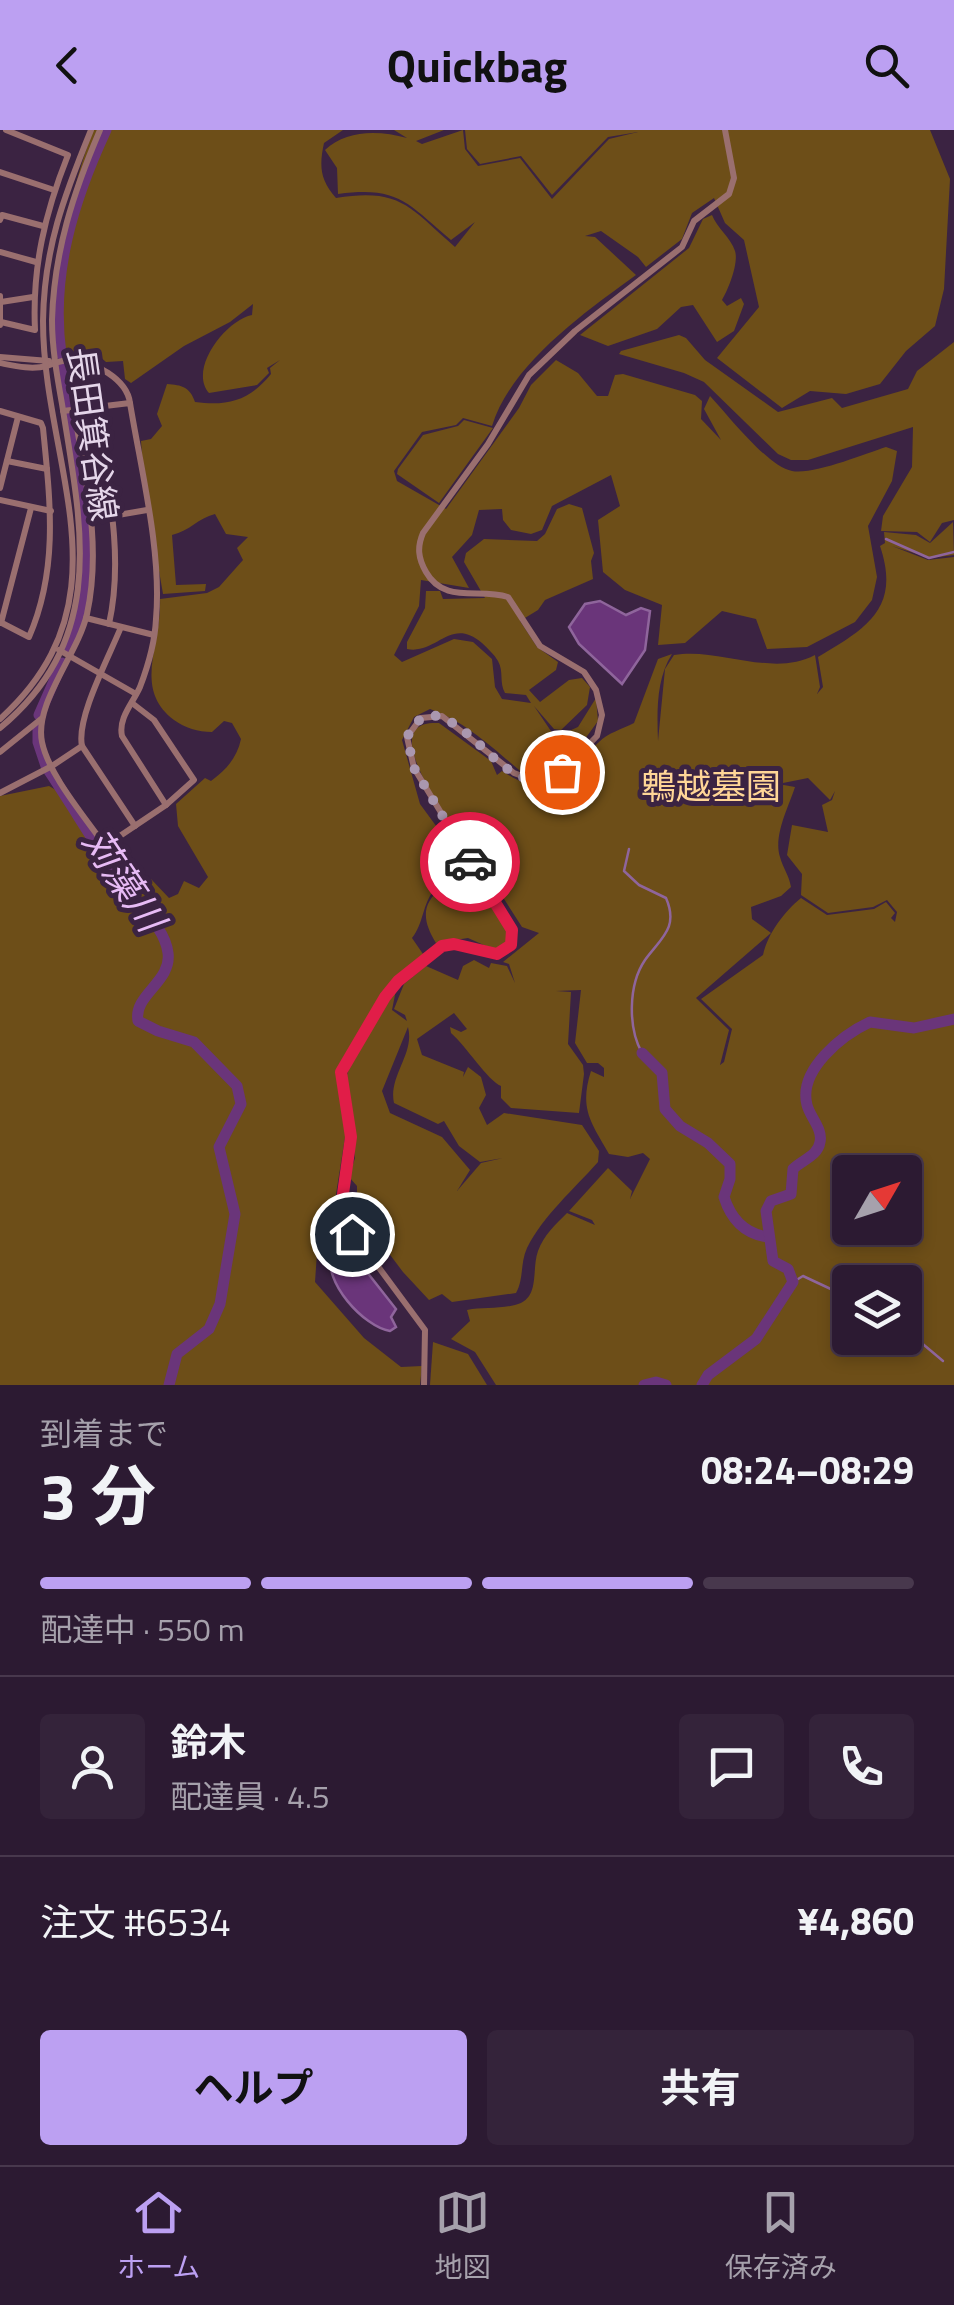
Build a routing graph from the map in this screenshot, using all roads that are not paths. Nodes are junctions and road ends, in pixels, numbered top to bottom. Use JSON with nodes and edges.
{"nodes":[{"id":1,"x":6,"y":130,"type":"edge"},
{"id":2,"x":725,"y":130,"type":"edge"},
{"id":3,"x":94,"y":131,"type":"edge"},
{"id":4,"x":0,"y":172,"type":"edge"},
{"id":5,"x":54,"y":190,"type":"junction"},
{"id":6,"x":0,"y":220,"type":"edge"},
{"id":7,"x":44,"y":226,"type":"junction"},
{"id":8,"x":0,"y":252,"type":"edge"},
{"id":9,"x":36,"y":262,"type":"junction"},
{"id":10,"x":33,"y":297,"type":"junction"},
{"id":11,"x":1,"y":299,"type":"edge"},
{"id":12,"x":0,"y":324,"type":"edge"},
{"id":13,"x":0,"y":360,"type":"edge"},
{"id":14,"x":49,"y":363,"type":"junction"},
{"id":15,"x":130,"y":403,"type":"junction"},
{"id":16,"x":95,"y":407,"type":"junction"},
{"id":17,"x":63,"y":410,"type":"junction"},
{"id":18,"x":74,"y":410,"type":"junction"},
{"id":19,"x":0,"y":411,"type":"edge"},
{"id":20,"x":18,"y":417,"type":"junction"},
{"id":21,"x":7,"y":461,"type":"junction"},
{"id":22,"x":47,"y":469,"type":"junction"},
{"id":23,"x":0,"y":488,"type":"edge"},
{"id":24,"x":0,"y":500,"type":"edge"},
{"id":25,"x":30,"y":508,"type":"junction"},
{"id":26,"x":147,"y":510,"type":"junction"},
{"id":27,"x":51,"y":512,"type":"junction"},
{"id":28,"x":112,"y":516,"type":"junction"},
{"id":29,"x":86,"y":618,"type":"junction"},
{"id":30,"x":1,"y":623,"type":"edge"},
{"id":31,"x":109,"y":624,"type":"junction"},
{"id":32,"x":120,"y":627,"type":"junction"},
{"id":33,"x":154,"y":635,"type":"junction"},
{"id":34,"x":57,"y":649,"type":"junction"},
{"id":35,"x":70,"y":658,"type":"junction"},
{"id":36,"x":102,"y":676,"type":"junction"},
{"id":37,"x":136,"y":694,"type":"junction"},
{"id":38,"x":132,"y":703,"type":"junction"},
{"id":39,"x":0,"y":719,"type":"edge"},
{"id":40,"x":41,"y":719,"type":"junction"},
{"id":41,"x":0,"y":728,"type":"edge"},
{"id":42,"x":82,"y":746,"type":"junction"},
{"id":43,"x":0,"y":752,"type":"edge"},
{"id":44,"x":52,"y":766,"type":"junction"},
{"id":45,"x":0,"y":793,"type":"edge"},
{"id":46,"x":166,"y":806,"type":"junction"},
{"id":47,"x":135,"y":826,"type":"junction"},
{"id":48,"x":424,"y":1385,"type":"edge"}],
"edges":[{"from":1,"to":5,"type":"street"},
{"from":2,"to":48,"type":"street"},
{"from":3,"to":14,"type":"street","name":"長田箕谷線"},
{"from":4,"to":5,"type":"street"},
{"from":5,"to":7,"type":"street"},
{"from":6,"to":7,"type":"street"},
{"from":7,"to":9,"type":"street"},
{"from":8,"to":9,"type":"street"},
{"from":9,"to":10,"type":"street"},
{"from":10,"to":11,"type":"street"},
{"from":10,"to":12,"type":"street"},
{"from":11,"to":12,"type":"street"},
{"from":13,"to":14,"type":"street"},
{"from":14,"to":15,"type":"street"},
{"from":14,"to":17,"type":"street","name":"長田箕谷線"},
{"from":14,"to":34,"type":"street","name":"長田箕谷線"},
{"from":15,"to":16,"type":"street"},
{"from":15,"to":26,"type":"street"},
{"from":16,"to":18,"type":"street"},
{"from":16,"to":28,"type":"street"},
{"from":17,"to":18,"type":"street"},
{"from":17,"to":34,"type":"street","name":"長田箕谷線"},
{"from":18,"to":29,"type":"street"},
{"from":19,"to":20,"type":"street"},
{"from":20,"to":21,"type":"street"},
{"from":20,"to":22,"type":"street"},
{"from":21,"to":22,"type":"street"},
{"from":21,"to":23,"type":"street"},
{"from":22,"to":27,"type":"street"},
{"from":24,"to":25,"type":"street"},
{"from":25,"to":27,"type":"street"},
{"from":25,"to":30,"type":"street"},
{"from":26,"to":28,"type":"street"},
{"from":26,"to":33,"type":"street"},
{"from":27,"to":30,"type":"street"},
{"from":28,"to":31,"type":"street"},
{"from":29,"to":31,"type":"street"},
{"from":29,"to":35,"type":"street"},
{"from":31,"to":32,"type":"street"},
{"from":32,"to":33,"type":"street"},
{"from":32,"to":36,"type":"street"},
{"from":33,"to":37,"type":"street"},
{"from":34,"to":35,"type":"street"},
{"from":34,"to":39,"type":"street","name":"長田箕谷線"},
{"from":34,"to":41,"type":"street","name":"長田箕谷線"},
{"from":35,"to":36,"type":"street"},
{"from":35,"to":40,"type":"street"},
{"from":36,"to":37,"type":"street"},
{"from":36,"to":42,"type":"street"},
{"from":37,"to":38,"type":"street"},
{"from":38,"to":46,"type":"street"},
{"from":38,"to":46,"type":"street"},
{"from":40,"to":43,"type":"street"},
{"from":40,"to":44,"type":"street"},
{"from":42,"to":44,"type":"street"},
{"from":42,"to":47,"type":"street"},
{"from":44,"to":45,"type":"street"},
{"from":44,"to":47,"type":"street"},
{"from":46,"to":47,"type":"street"}]}
